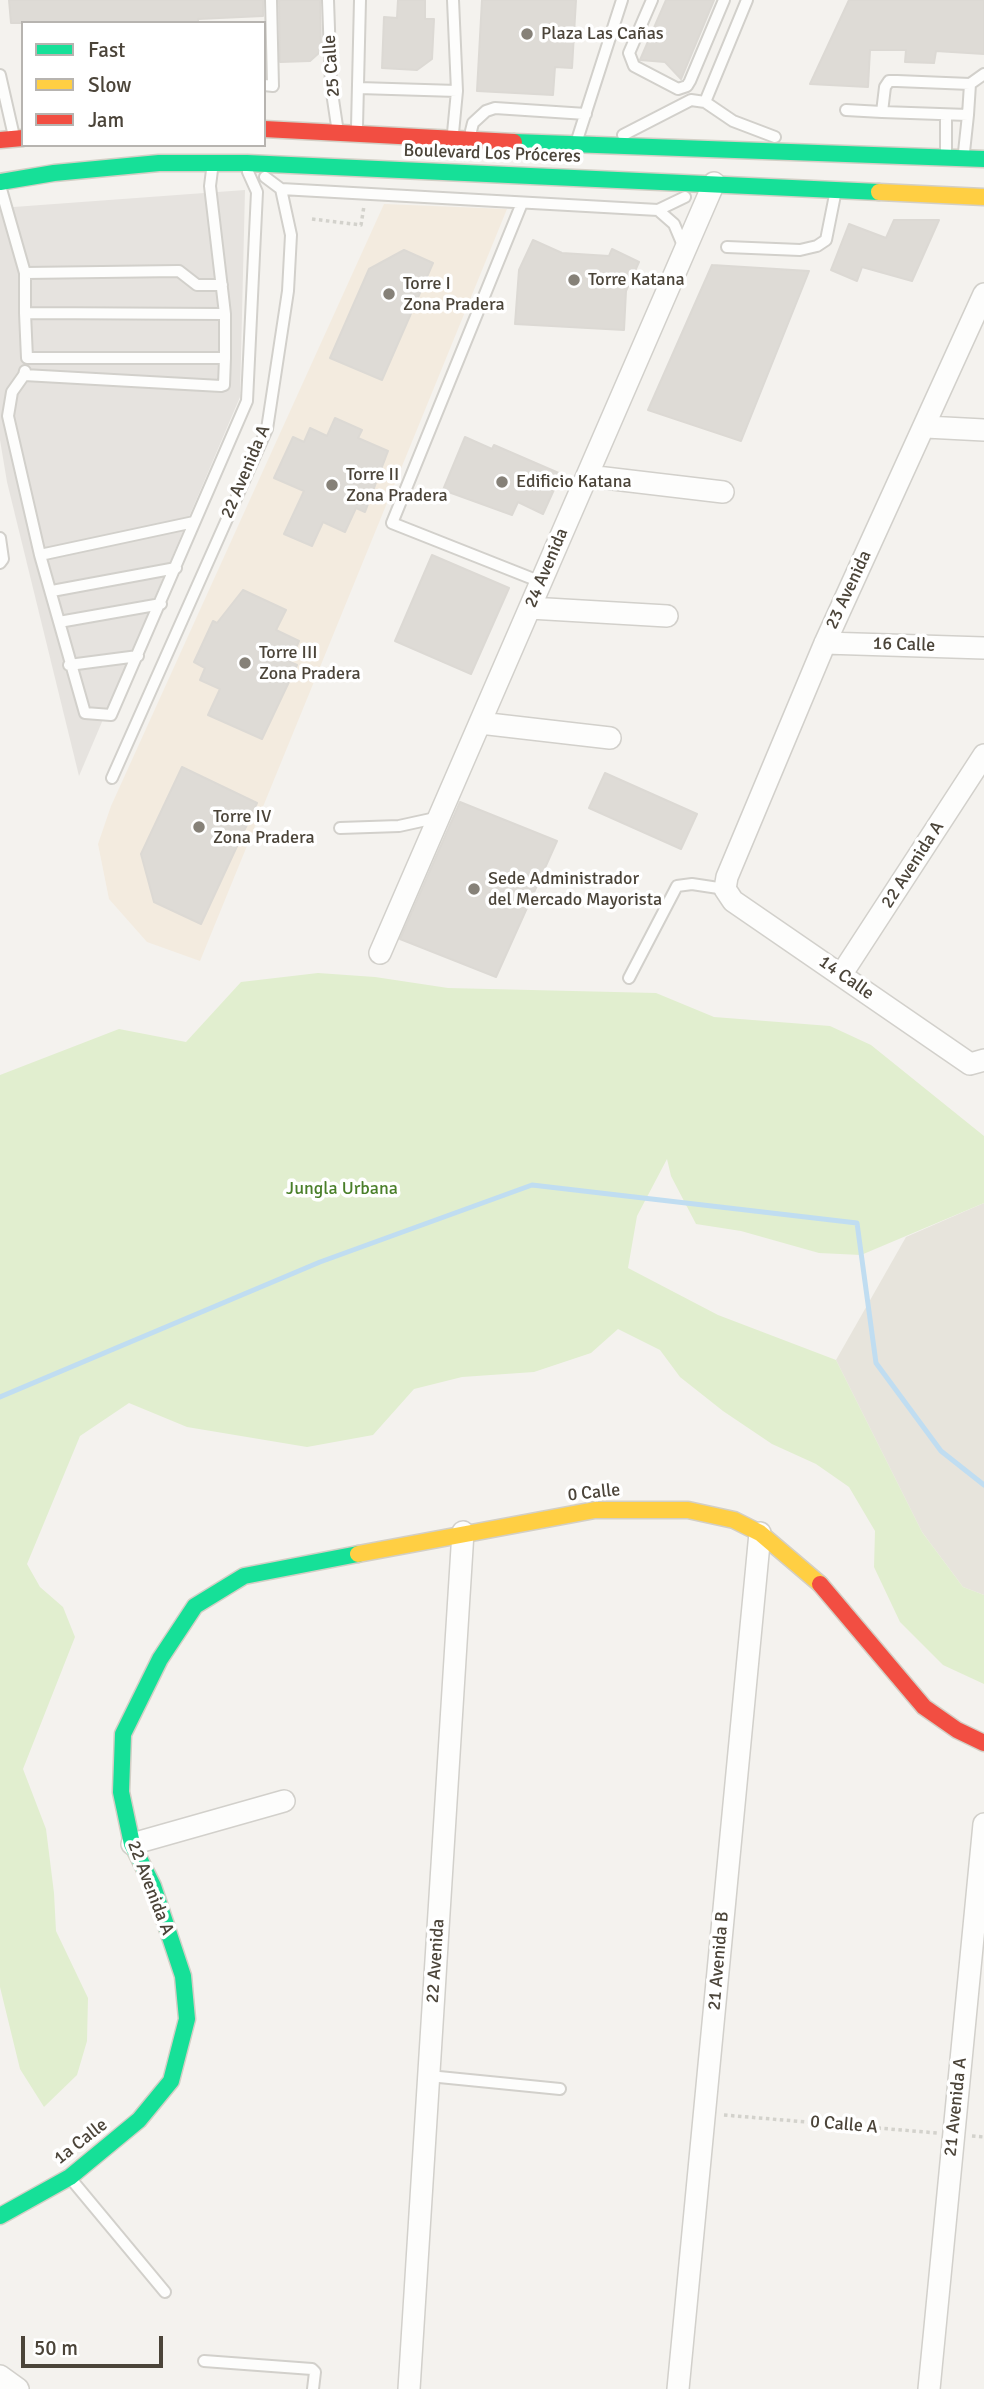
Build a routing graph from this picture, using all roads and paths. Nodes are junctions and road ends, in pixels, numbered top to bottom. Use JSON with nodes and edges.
{"nodes":[{"id":1,"x":271,"y":0,"type":"edge"},
{"id":2,"x":328,"y":0,"type":"edge"},
{"id":3,"x":360,"y":0,"type":"edge"},
{"id":4,"x":453,"y":0,"type":"edge"},
{"id":5,"x":622,"y":0,"type":"edge"},
{"id":6,"x":652,"y":0,"type":"edge"},
{"id":7,"x":724,"y":0,"type":"edge"},
{"id":8,"x":747,"y":0,"type":"edge"},
{"id":9,"x":984,"y":74,"type":"edge"},
{"id":10,"x":0,"y":75,"type":"edge"},
{"id":11,"x":690,"y":81,"type":"junction"},
{"id":12,"x":970,"y":84,"type":"junction"},
{"id":13,"x":266,"y":85,"type":"edge"},
{"id":14,"x":709,"y":87,"type":"junction"},
{"id":15,"x":359,"y":88,"type":"junction"},
{"id":16,"x":457,"y":91,"type":"junction"},
{"id":17,"x":1,"y":92,"type":"edge"},
{"id":18,"x":705,"y":102,"type":"junction"},
{"id":19,"x":846,"y":110,"type":"dead end"},
{"id":20,"x":883,"y":112,"type":"junction"},
{"id":21,"x":586,"y":114,"type":"junction"},
{"id":22,"x":946,"y":115,"type":"junction"},
{"id":23,"x":968,"y":115,"type":"junction"},
{"id":24,"x":266,"y":129,"type":"edge"},
{"id":25,"x":338,"y":132,"type":"junction"},
{"id":26,"x":357,"y":133,"type":"junction"},
{"id":27,"x":452,"y":138,"type":"junction"},
{"id":28,"x":470,"y":138,"type":"junction"},
{"id":29,"x":12,"y":139,"type":"edge"},
{"id":30,"x":576,"y":143,"type":"junction"},
{"id":31,"x":602,"y":146,"type":"junction"},
{"id":32,"x":813,"y":152,"type":"junction"},
{"id":33,"x":955,"y":158,"type":"junction"},
{"id":34,"x":984,"y":159,"type":"edge"},
{"id":35,"x":213,"y":163,"type":"junction"},
{"id":36,"x":246,"y":163,"type":"junction"},
{"id":37,"x":714,"y":183,"type":"junction"},
{"id":38,"x":0,"y":184,"type":"edge"},
{"id":39,"x":281,"y":189,"type":"junction"},
{"id":40,"x":836,"y":189,"type":"junction"},
{"id":41,"x":984,"y":197,"type":"edge"},
{"id":42,"x":522,"y":202,"type":"junction"},
{"id":43,"x":657,"y":210,"type":"junction"},
{"id":44,"x":312,"y":219,"type":"dead end"},
{"id":45,"x":361,"y":225,"type":"dead end"},
{"id":46,"x":727,"y":247,"type":"dead end"},
{"id":47,"x":685,"y":250,"type":"junction"},
{"id":48,"x":25,"y":273,"type":"junction"},
{"id":49,"x":222,"y":285,"type":"junction"},
{"id":50,"x":984,"y":294,"type":"edge"},
{"id":51,"x":25,"y":313,"type":"junction"},
{"id":52,"x":225,"y":314,"type":"junction"},
{"id":53,"x":27,"y":358,"type":"junction"},
{"id":54,"x":225,"y":358,"type":"junction"},
{"id":55,"x":24,"y":375,"type":"junction"},
{"id":56,"x":926,"y":428,"type":"junction"},
{"id":57,"x":984,"y":430,"type":"edge"},
{"id":58,"x":588,"y":476,"type":"junction"},
{"id":59,"x":723,"y":492,"type":"dead end"},
{"id":60,"x":194,"y":522,"type":"junction"},
{"id":61,"x":0,"y":538,"type":"edge"},
{"id":62,"x":40,"y":555,"type":"junction"},
{"id":63,"x":0,"y":563,"type":"edge"},
{"id":64,"x":176,"y":568,"type":"junction"},
{"id":65,"x":541,"y":582,"type":"junction"},
{"id":66,"x":52,"y":591,"type":"junction"},
{"id":67,"x":161,"y":604,"type":"junction"},
{"id":68,"x":530,"y":608,"type":"junction"},
{"id":69,"x":667,"y":616,"type":"dead end"},
{"id":70,"x":59,"y":622,"type":"junction"},
{"id":71,"x":825,"y":643,"type":"junction"},
{"id":72,"x":984,"y":648,"type":"edge"},
{"id":73,"x":138,"y":656,"type":"junction"},
{"id":74,"x":69,"y":665,"type":"junction"},
{"id":75,"x":480,"y":723,"type":"junction"},
{"id":76,"x":610,"y":738,"type":"dead end"},
{"id":77,"x":984,"y":755,"type":"edge"},
{"id":78,"x":112,"y":778,"type":"dead end"},
{"id":79,"x":440,"y":817,"type":"junction"},
{"id":80,"x":340,"y":828,"type":"dead end"},
{"id":81,"x":725,"y":889,"type":"junction"},
{"id":82,"x":380,"y":953,"type":"dead end"},
{"id":83,"x":841,"y":975,"type":"junction"},
{"id":84,"x":629,"y":978,"type":"dead end"},
{"id":85,"x":977,"y":1062,"type":"edge"},
{"id":86,"x":463,"y":1532,"type":"junction"},
{"id":87,"x":760,"y":1533,"type":"junction"},
{"id":88,"x":160,"y":1659,"type":"joint"},
{"id":89,"x":984,"y":1743,"type":"edge"},
{"id":90,"x":284,"y":1801,"type":"dead end"},
{"id":91,"x":984,"y":1824,"type":"edge"},
{"id":92,"x":132,"y":1844,"type":"junction"},
{"id":93,"x":429,"y":2076,"type":"junction"},
{"id":94,"x":172,"y":2081,"type":"joint"},
{"id":95,"x":560,"y":2089,"type":"dead end"},
{"id":96,"x":705,"y":2113,"type":"junction"},
{"id":97,"x":954,"y":2134,"type":"junction"},
{"id":98,"x":984,"y":2137,"type":"edge"},
{"id":99,"x":69,"y":2177,"type":"junction"},
{"id":100,"x":0,"y":2216,"type":"edge"},
{"id":101,"x":164,"y":2292,"type":"dead end"},
{"id":102,"x":204,"y":2361,"type":"dead end"},
{"id":103,"x":0,"y":2375,"type":"edge"},
{"id":104,"x":18,"y":2389,"type":"edge"},
{"id":105,"x":313,"y":2389,"type":"edge"},
{"id":106,"x":409,"y":2389,"type":"edge"},
{"id":107,"x":678,"y":2389,"type":"edge"},
{"id":108,"x":929,"y":2389,"type":"edge"}],
"edges":[{"from":1,"to":13,"type":"lane"},
{"from":2,"to":25,"type":"lane","name":"25 Calle"},
{"from":3,"to":15,"type":"lane"},
{"from":4,"to":16,"type":"lane"},
{"from":5,"to":21,"type":"lane"},
{"from":6,"to":11,"type":"lane"},
{"from":7,"to":11,"type":"lane"},
{"from":8,"to":14,"type":"lane"},
{"from":9,"to":12,"type":"lane"},
{"from":10,"to":17,"type":"lane"},
{"from":11,"to":14,"type":"lane"},
{"from":12,"to":20,"type":"lane"},
{"from":12,"to":23,"type":"lane"},
{"from":14,"to":18,"type":"lane"},
{"from":15,"to":16,"type":"lane"},
{"from":15,"to":26,"type":"lane"},
{"from":16,"to":27,"type":"lane"},
{"from":17,"to":29,"type":"lane"},
{"from":18,"to":31,"type":"lane"},
{"from":18,"to":32,"type":"lane"},
{"from":19,"to":20,"type":"lane"},
{"from":20,"to":22,"type":"lane"},
{"from":21,"to":28,"type":"lane"},
{"from":21,"to":30,"type":"lane"},
{"from":22,"to":23,"type":"lane"},
{"from":22,"to":33,"type":"lane"},
{"from":23,"to":33,"type":"lane"},
{"from":24,"to":25,"type":"main road","name":"Boulevard Los Próceres"},
{"from":25,"to":26,"type":"main road","name":"Boulevard Los Próceres"},
{"from":26,"to":27,"type":"main road","name":"Boulevard Los Próceres"},
{"from":27,"to":28,"type":"main road","name":"Boulevard Los Próceres"},
{"from":28,"to":30,"type":"main road","name":"Boulevard Los Próceres"},
{"from":30,"to":31,"type":"main road","name":"Boulevard Los Próceres"},
{"from":31,"to":32,"type":"main road","name":"Boulevard Los Próceres"},
{"from":32,"to":33,"type":"main road","name":"Boulevard Los Próceres"},
{"from":33,"to":34,"type":"main road","name":"Boulevard Los Próceres"},
{"from":35,"to":36,"type":"main road","name":"Boulevard Los Próceres"},
{"from":35,"to":38,"type":"main road","name":"Boulevard Los Próceres"},
{"from":35,"to":49,"type":"lane"},
{"from":36,"to":37,"type":"main road","name":"Boulevard Los Próceres"},
{"from":36,"to":39,"type":"lane"},
{"from":36,"to":60,"type":"lane"},
{"from":37,"to":40,"type":"main road","name":"Boulevard Los Próceres"},
{"from":37,"to":43,"type":"lane"},
{"from":37,"to":47,"type":"street","name":"24 Avenida"},
{"from":38,"to":48,"type":"lane"},
{"from":39,"to":42,"type":"lane"},
{"from":39,"to":78,"type":"lane","name":"22 Avenida A"},
{"from":40,"to":41,"type":"main road","name":"Boulevard Los Próceres"},
{"from":40,"to":46,"type":"lane"},
{"from":42,"to":43,"type":"lane"},
{"from":42,"to":65,"type":"lane"},
{"from":43,"to":47,"type":"lane"},
{"from":44,"to":45,"type":"path"},
{"from":47,"to":58,"type":"street","name":"24 Avenida"},
{"from":48,"to":49,"type":"lane"},
{"from":48,"to":51,"type":"lane"},
{"from":49,"to":52,"type":"lane"},
{"from":50,"to":56,"type":"street","name":"23 Avenida"},
{"from":51,"to":52,"type":"lane"},
{"from":51,"to":53,"type":"lane"},
{"from":52,"to":54,"type":"lane"},
{"from":53,"to":54,"type":"lane"},
{"from":53,"to":55,"type":"lane"},
{"from":54,"to":55,"type":"lane"},
{"from":55,"to":62,"type":"lane"},
{"from":56,"to":57,"type":"street"},
{"from":56,"to":71,"type":"street","name":"23 Avenida"},
{"from":58,"to":59,"type":"street"},
{"from":58,"to":65,"type":"street","name":"24 Avenida"},
{"from":60,"to":62,"type":"lane"},
{"from":60,"to":64,"type":"lane"},
{"from":61,"to":63,"type":"lane"},
{"from":62,"to":66,"type":"lane"},
{"from":64,"to":66,"type":"lane"},
{"from":64,"to":67,"type":"lane"},
{"from":65,"to":68,"type":"street","name":"24 Avenida"},
{"from":66,"to":70,"type":"lane"},
{"from":67,"to":70,"type":"lane"},
{"from":67,"to":73,"type":"lane"},
{"from":68,"to":69,"type":"street"},
{"from":68,"to":75,"type":"street","name":"24 Avenida"},
{"from":70,"to":74,"type":"lane"},
{"from":71,"to":72,"type":"street","name":"16 Calle"},
{"from":71,"to":81,"type":"street","name":"23 Avenida"},
{"from":73,"to":74,"type":"lane"},
{"from":73,"to":74,"type":"lane"},
{"from":75,"to":76,"type":"street"},
{"from":75,"to":79,"type":"street","name":"24 Avenida"},
{"from":77,"to":83,"type":"street","name":"22 Avenida A"},
{"from":79,"to":80,"type":"lane"},
{"from":79,"to":82,"type":"street","name":"24 Avenida"},
{"from":81,"to":83,"type":"street","name":"14 Calle"},
{"from":81,"to":84,"type":"lane"},
{"from":83,"to":85,"type":"street","name":"14 Calle"},
{"from":86,"to":87,"type":"main road","name":"0 Calle"},
{"from":86,"to":88,"type":"main road","name":"0 Calle"},
{"from":86,"to":93,"type":"street","name":"22 Avenida"},
{"from":87,"to":89,"type":"main road","name":"0 Calle"},
{"from":87,"to":96,"type":"street","name":"21 Avenida B"},
{"from":88,"to":92,"type":"main road","name":"22 Avenida A"},
{"from":90,"to":92,"type":"street"},
{"from":91,"to":97,"type":"street","name":"21 Avenida A"},
{"from":92,"to":94,"type":"main road","name":"22 Avenida A"},
{"from":93,"to":95,"type":"lane"},
{"from":93,"to":106,"type":"street","name":"22 Avenida"},
{"from":94,"to":99,"type":"main road","name":"1a Calle"},
{"from":96,"to":97,"type":"path","name":"0 Calle A"},
{"from":96,"to":107,"type":"street","name":"21 Avenida B"},
{"from":97,"to":98,"type":"path","name":"0 Calle A"},
{"from":97,"to":108,"type":"street","name":"21 Avenida A"},
{"from":99,"to":100,"type":"main road","name":"1a Calle"},
{"from":99,"to":101,"type":"lane"},
{"from":102,"to":105,"type":"lane"},
{"from":103,"to":104,"type":"street"}]}
